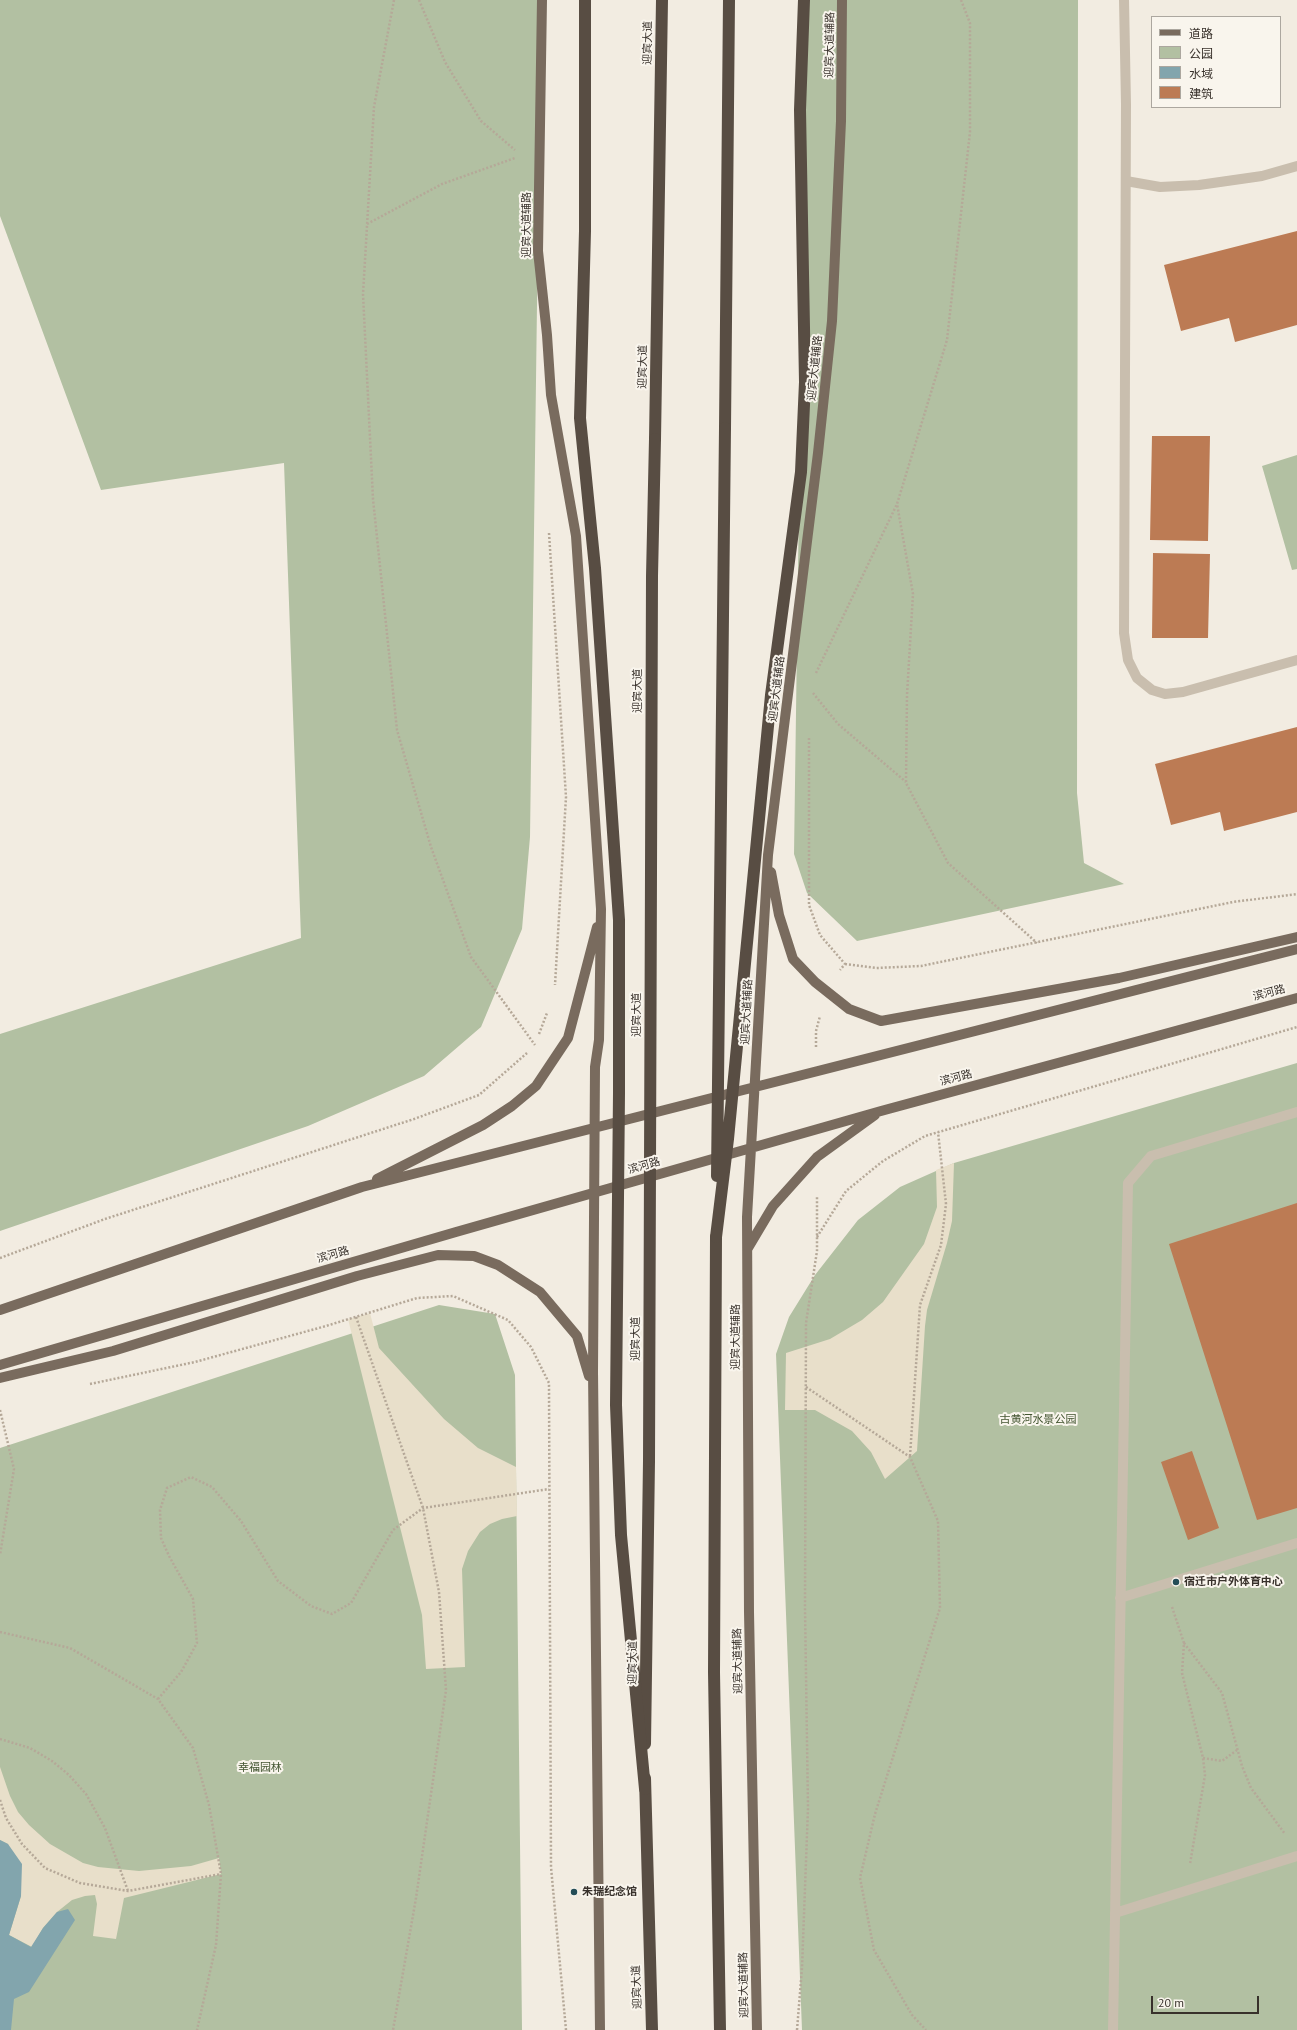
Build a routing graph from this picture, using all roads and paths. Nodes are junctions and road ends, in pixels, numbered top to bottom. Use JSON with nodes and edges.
{"nodes":[{"id":1,"x":394,"y":0,"type":"edge"},
{"id":2,"x":420,"y":0,"type":"edge"},
{"id":3,"x":542,"y":0,"type":"edge"},
{"id":4,"x":585,"y":0,"type":"edge"},
{"id":5,"x":662,"y":0,"type":"edge"},
{"id":6,"x":729,"y":0,"type":"edge"},
{"id":7,"x":804,"y":0,"type":"edge"},
{"id":8,"x":842,"y":0,"type":"edge"},
{"id":9,"x":961,"y":0,"type":"edge"},
{"id":10,"x":1124,"y":0,"type":"edge"},
{"id":11,"x":516,"y":151,"type":"dead end"},
{"id":12,"x":521,"y":156,"type":"dead end"},
{"id":13,"x":1297,"y":166,"type":"edge"},
{"id":14,"x":1126,"y":181,"type":"junction"},
{"id":15,"x":367,"y":224,"type":"junction"},
{"id":16,"x":897,"y":504,"type":"junction"},
{"id":17,"x":548,"y":526,"type":"dead end"},
{"id":18,"x":1297,"y":660,"type":"edge"},
{"id":19,"x":816,"y":674,"type":"dead end"},
{"id":20,"x":809,"y":688,"type":"dead end"},
{"id":21,"x":906,"y":783,"type":"junction"},
{"id":22,"x":768,"y":855,"type":"junction"},
{"id":23,"x":1297,"y":894,"type":"edge"},
{"id":24,"x":601,"y":909,"type":"junction"},
{"id":25,"x":1297,"y":937,"type":"edge"},
{"id":26,"x":1037,"y":942,"type":"junction"},
{"id":27,"x":1297,"y":949,"type":"edge"},
{"id":28,"x":845,"y":964,"type":"dead end"},
{"id":29,"x":554,"y":987,"type":"dead end"},
{"id":30,"x":1297,"y":998,"type":"edge"},
{"id":31,"x":548,"y":1010,"type":"dead end"},
{"id":32,"x":1297,"y":1027,"type":"edge"},
{"id":33,"x":535,"y":1046,"type":"junction"},
{"id":34,"x":754,"y":1087,"type":"junction"},
{"id":35,"x":881,"y":1110,"type":"junction"},
{"id":36,"x":1297,"y":1112,"type":"edge"},
{"id":37,"x":595,"y":1128,"type":"junction"},
{"id":38,"x":938,"y":1132,"type":"junction"},
{"id":39,"x":751,"y":1148,"type":"junction"},
{"id":40,"x":362,"y":1187,"type":"junction"},
{"id":41,"x":594,"y":1192,"type":"junction"},
{"id":42,"x":817,"y":1237,"type":"dead end"},
{"id":43,"x":716,"y":1238,"type":"junction"},
{"id":44,"x":747,"y":1250,"type":"junction"},
{"id":45,"x":0,"y":1258,"type":"edge"},
{"id":46,"x":0,"y":1310,"type":"edge"},
{"id":47,"x":356,"y":1317,"type":"junction"},
{"id":48,"x":0,"y":1365,"type":"edge"},
{"id":49,"x":0,"y":1378,"type":"edge"},
{"id":50,"x":86,"y":1385,"type":"dead end"},
{"id":51,"x":806,"y":1387,"type":"dead end"},
{"id":52,"x":593,"y":1388,"type":"junction"},
{"id":53,"x":0,"y":1410,"type":"edge"},
{"id":54,"x":910,"y":1457,"type":"junction"},
{"id":55,"x":549,"y":1489,"type":"junction"},
{"id":56,"x":423,"y":1508,"type":"junction"},
{"id":57,"x":1297,"y":1543,"type":"edge"},
{"id":58,"x":0,"y":1555,"type":"edge"},
{"id":59,"x":1164,"y":1584,"type":"junction"},
{"id":60,"x":1120,"y":1598,"type":"junction"},
{"id":61,"x":0,"y":1632,"type":"edge"},
{"id":62,"x":1184,"y":1643,"type":"junction"},
{"id":63,"x":158,"y":1699,"type":"junction"},
{"id":64,"x":0,"y":1739,"type":"edge"},
{"id":65,"x":1237,"y":1750,"type":"junction"},
{"id":66,"x":1203,"y":1758,"type":"junction"},
{"id":67,"x":645,"y":1789,"type":"junction"},
{"id":68,"x":0,"y":1800,"type":"edge"},
{"id":69,"x":1288,"y":1838,"type":"dead end"},
{"id":70,"x":1297,"y":1856,"type":"edge"},
{"id":71,"x":221,"y":1874,"type":"junction"},
{"id":72,"x":128,"y":1891,"type":"junction"},
{"id":73,"x":1186,"y":1891,"type":"junction"},
{"id":74,"x":1115,"y":1913,"type":"junction"},
{"id":75,"x":197,"y":2030,"type":"edge"},
{"id":76,"x":393,"y":2030,"type":"edge"},
{"id":77,"x":566,"y":2030,"type":"edge"},
{"id":78,"x":600,"y":2030,"type":"edge"},
{"id":79,"x":652,"y":2030,"type":"edge"},
{"id":80,"x":720,"y":2030,"type":"edge"},
{"id":81,"x":757,"y":2030,"type":"edge"},
{"id":82,"x":926,"y":2030,"type":"edge"},
{"id":83,"x":1113,"y":2030,"type":"edge"}],
"edges":[{"from":1,"to":15,"type":"path"},
{"from":2,"to":11,"type":"path"},
{"from":3,"to":24,"type":"main road","name":"迎宾大道辅路"},
{"from":4,"to":67,"type":"highway","bridge":true},
{"from":5,"to":67,"type":"highway","name":"迎宾大道","bridge":true},
{"from":6,"to":43,"type":"highway","bridge":true},
{"from":7,"to":43,"type":"highway","bridge":true},
{"from":8,"to":22,"type":"main road","name":"迎宾大道辅路"},
{"from":9,"to":16,"type":"path"},
{"from":10,"to":14,"type":"lane"},
{"from":12,"to":15,"type":"path"},
{"from":13,"to":14,"type":"lane"},
{"from":14,"to":18,"type":"lane"},
{"from":15,"to":33,"type":"path"},
{"from":16,"to":19,"type":"path"},
{"from":16,"to":21,"type":"path"},
{"from":17,"to":29,"type":"path"},
{"from":20,"to":21,"type":"path"},
{"from":21,"to":26,"type":"path"},
{"from":22,"to":25,"type":"main road"},
{"from":22,"to":34,"type":"main road","name":"迎宾大道辅路"},
{"from":23,"to":26,"type":"path"},
{"from":24,"to":37,"type":"main road","name":"迎宾大道辅路"},
{"from":24,"to":40,"type":"main road"},
{"from":26,"to":28,"type":"path"},
{"from":27,"to":34,"type":"main road"},
{"from":30,"to":35,"type":"main road","name":"滨河路"},
{"from":31,"to":33,"type":"path"},
{"from":32,"to":38,"type":"path"},
{"from":33,"to":45,"type":"path"},
{"from":34,"to":37,"type":"main road"},
{"from":34,"to":39,"type":"main road","name":"迎宾大道辅路"},
{"from":35,"to":39,"type":"main road","name":"滨河路"},
{"from":35,"to":44,"type":"main road"},
{"from":36,"to":60,"type":"lane"},
{"from":37,"to":40,"type":"main road"},
{"from":37,"to":41,"type":"main road","name":"迎宾大道辅路"},
{"from":38,"to":42,"type":"path"},
{"from":38,"to":54,"type":"path"},
{"from":39,"to":41,"type":"main road","name":"滨河路"},
{"from":39,"to":44,"type":"main road","name":"迎宾大道辅路"},
{"from":40,"to":46,"type":"main road"},
{"from":41,"to":48,"type":"main road","name":"滨河路"},
{"from":41,"to":52,"type":"main road","name":"迎宾大道辅路"},
{"from":43,"to":80,"type":"highway"},
{"from":44,"to":81,"type":"main road","name":"迎宾大道辅路"},
{"from":47,"to":50,"type":"path"},
{"from":47,"to":55,"type":"path"},
{"from":47,"to":56,"type":"path"},
{"from":49,"to":52,"type":"main road"},
{"from":51,"to":54,"type":"path"},
{"from":52,"to":78,"type":"main road","name":"迎宾大道辅路"},
{"from":53,"to":58,"type":"path"},
{"from":54,"to":82,"type":"path"},
{"from":55,"to":56,"type":"path"},
{"from":55,"to":77,"type":"path"},
{"from":56,"to":63,"type":"path"},
{"from":56,"to":76,"type":"path"},
{"from":57,"to":59,"type":"lane"},
{"from":59,"to":60,"type":"lane"},
{"from":59,"to":62,"type":"path"},
{"from":60,"to":74,"type":"lane"},
{"from":61,"to":63,"type":"path"},
{"from":62,"to":65,"type":"path"},
{"from":62,"to":66,"type":"path"},
{"from":63,"to":71,"type":"path"},
{"from":64,"to":72,"type":"path"},
{"from":65,"to":66,"type":"path"},
{"from":65,"to":69,"type":"path"},
{"from":66,"to":73,"type":"path"},
{"from":67,"to":79,"type":"highway","name":"迎宾大道"},
{"from":68,"to":72,"type":"path"},
{"from":70,"to":73,"type":"lane"},
{"from":71,"to":72,"type":"path"},
{"from":71,"to":75,"type":"path"},
{"from":73,"to":74,"type":"lane"},
{"from":74,"to":83,"type":"lane"}]}
